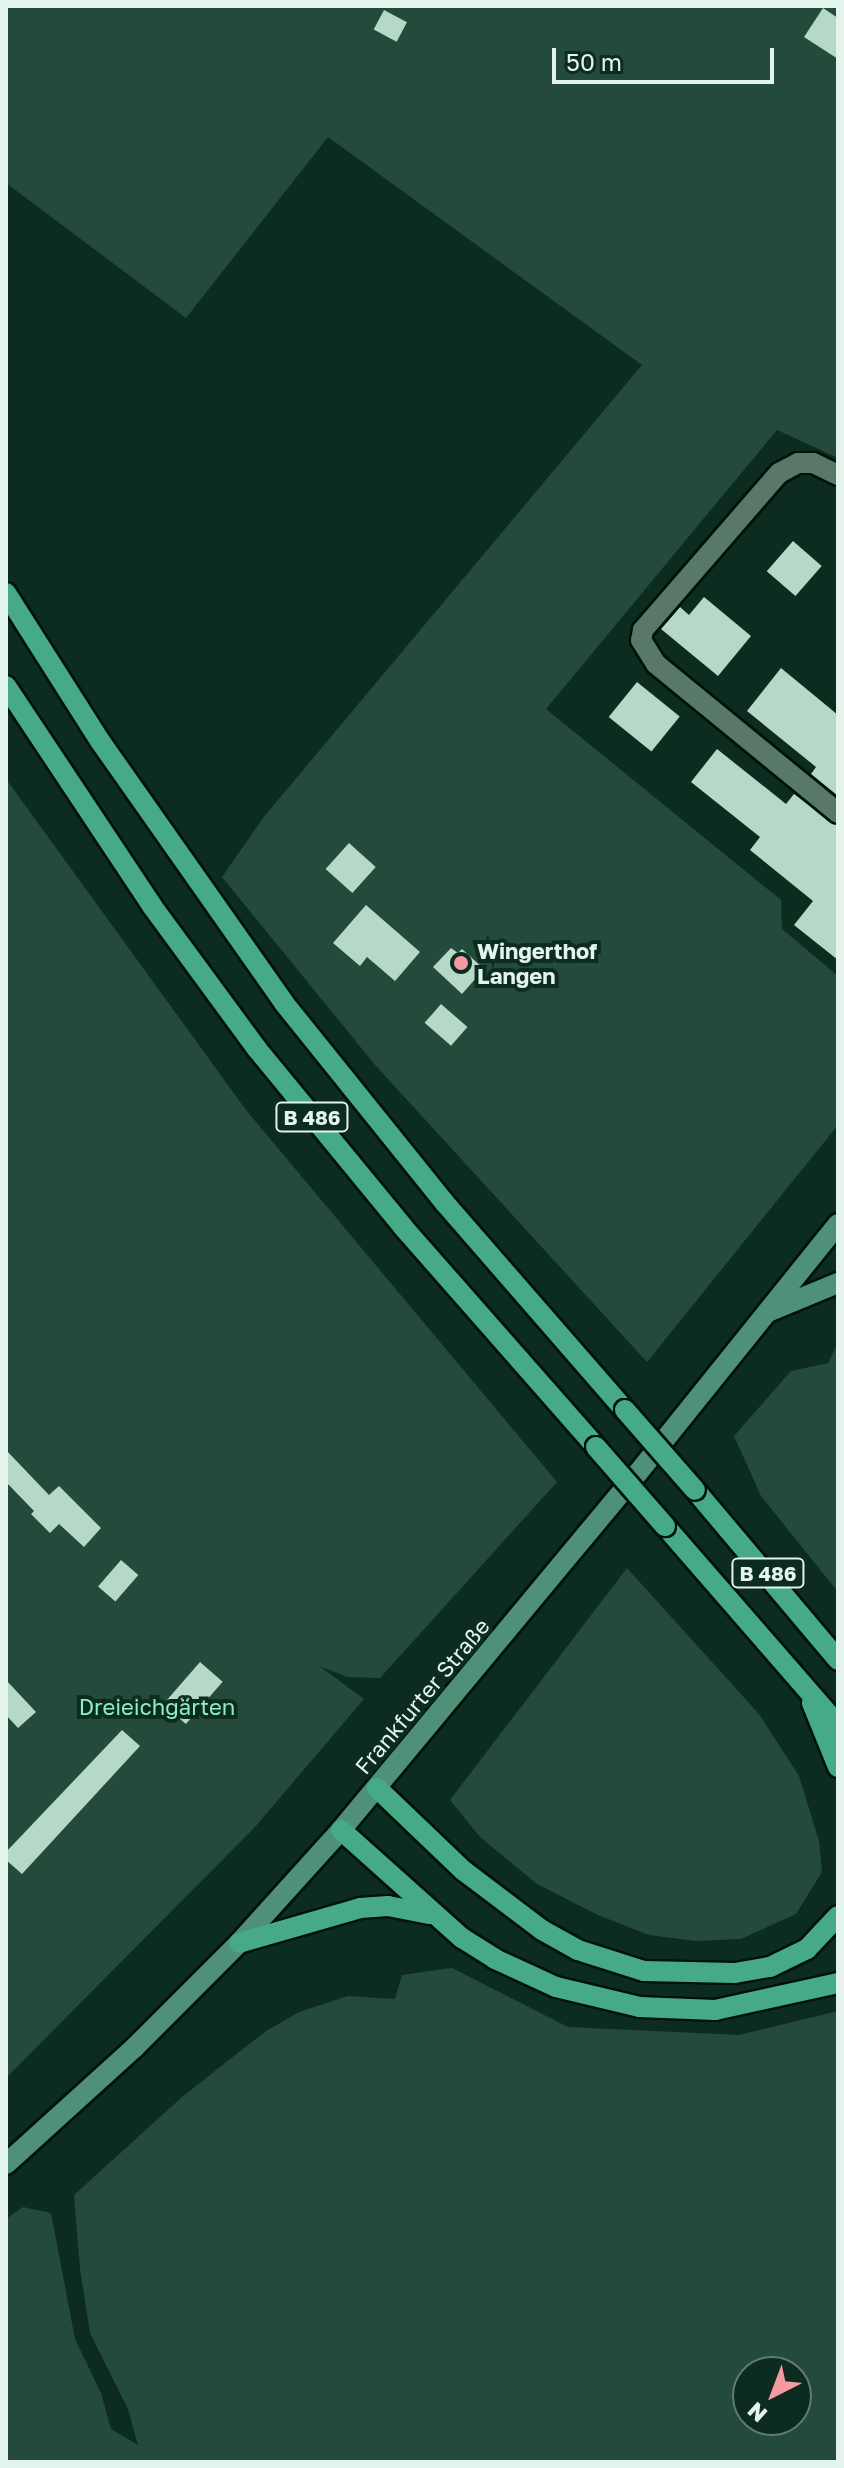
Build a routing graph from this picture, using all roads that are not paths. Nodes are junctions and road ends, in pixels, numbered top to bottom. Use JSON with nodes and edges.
{"nodes":[{"id":1,"x":838,"y":475,"type":"edge"},
{"id":2,"x":6,"y":593,"type":"edge"},
{"id":3,"x":6,"y":686,"type":"edge"},
{"id":4,"x":838,"y":813,"type":"edge"},
{"id":5,"x":838,"y":1224,"type":"edge"},
{"id":6,"x":838,"y":1283,"type":"edge"},
{"id":7,"x":765,"y":1314,"type":"junction"},
{"id":8,"x":838,"y":1660,"type":"edge"},
{"id":9,"x":804,"y":1684,"type":"junction"},
{"id":10,"x":838,"y":1725,"type":"edge"},
{"id":11,"x":838,"y":1767,"type":"edge"},
{"id":12,"x":377,"y":1788,"type":"junction"},
{"id":13,"x":341,"y":1830,"type":"junction"},
{"id":14,"x":431,"y":1914,"type":"junction"},
{"id":15,"x":838,"y":1916,"type":"edge"},
{"id":16,"x":239,"y":1943,"type":"junction"},
{"id":17,"x":838,"y":1983,"type":"edge"},
{"id":18,"x":6,"y":2164,"type":"edge"}],
"edges":[{"from":1,"to":4,"type":"street"},
{"from":2,"to":8,"type":"main road","number":"B 486","bridge":true},
{"from":3,"to":9,"type":"main road","number":"B 486","bridge":true},
{"from":5,"to":7,"type":"main road","name":"Frankfurter Straße"},
{"from":6,"to":7,"type":"main road"},
{"from":7,"to":12,"type":"main road","name":"Frankfurter Straße"},
{"from":9,"to":10,"type":"main road","number":"B 486"},
{"from":9,"to":11,"type":"main road"},
{"from":12,"to":13,"type":"main road","name":"Frankfurter Straße"},
{"from":12,"to":15,"type":"main road"},
{"from":13,"to":14,"type":"main road"},
{"from":13,"to":16,"type":"main road","name":"Frankfurter Straße"},
{"from":14,"to":16,"type":"main road"},
{"from":14,"to":17,"type":"main road"},
{"from":16,"to":18,"type":"main road","name":"Frankfurter Straße"}]}
